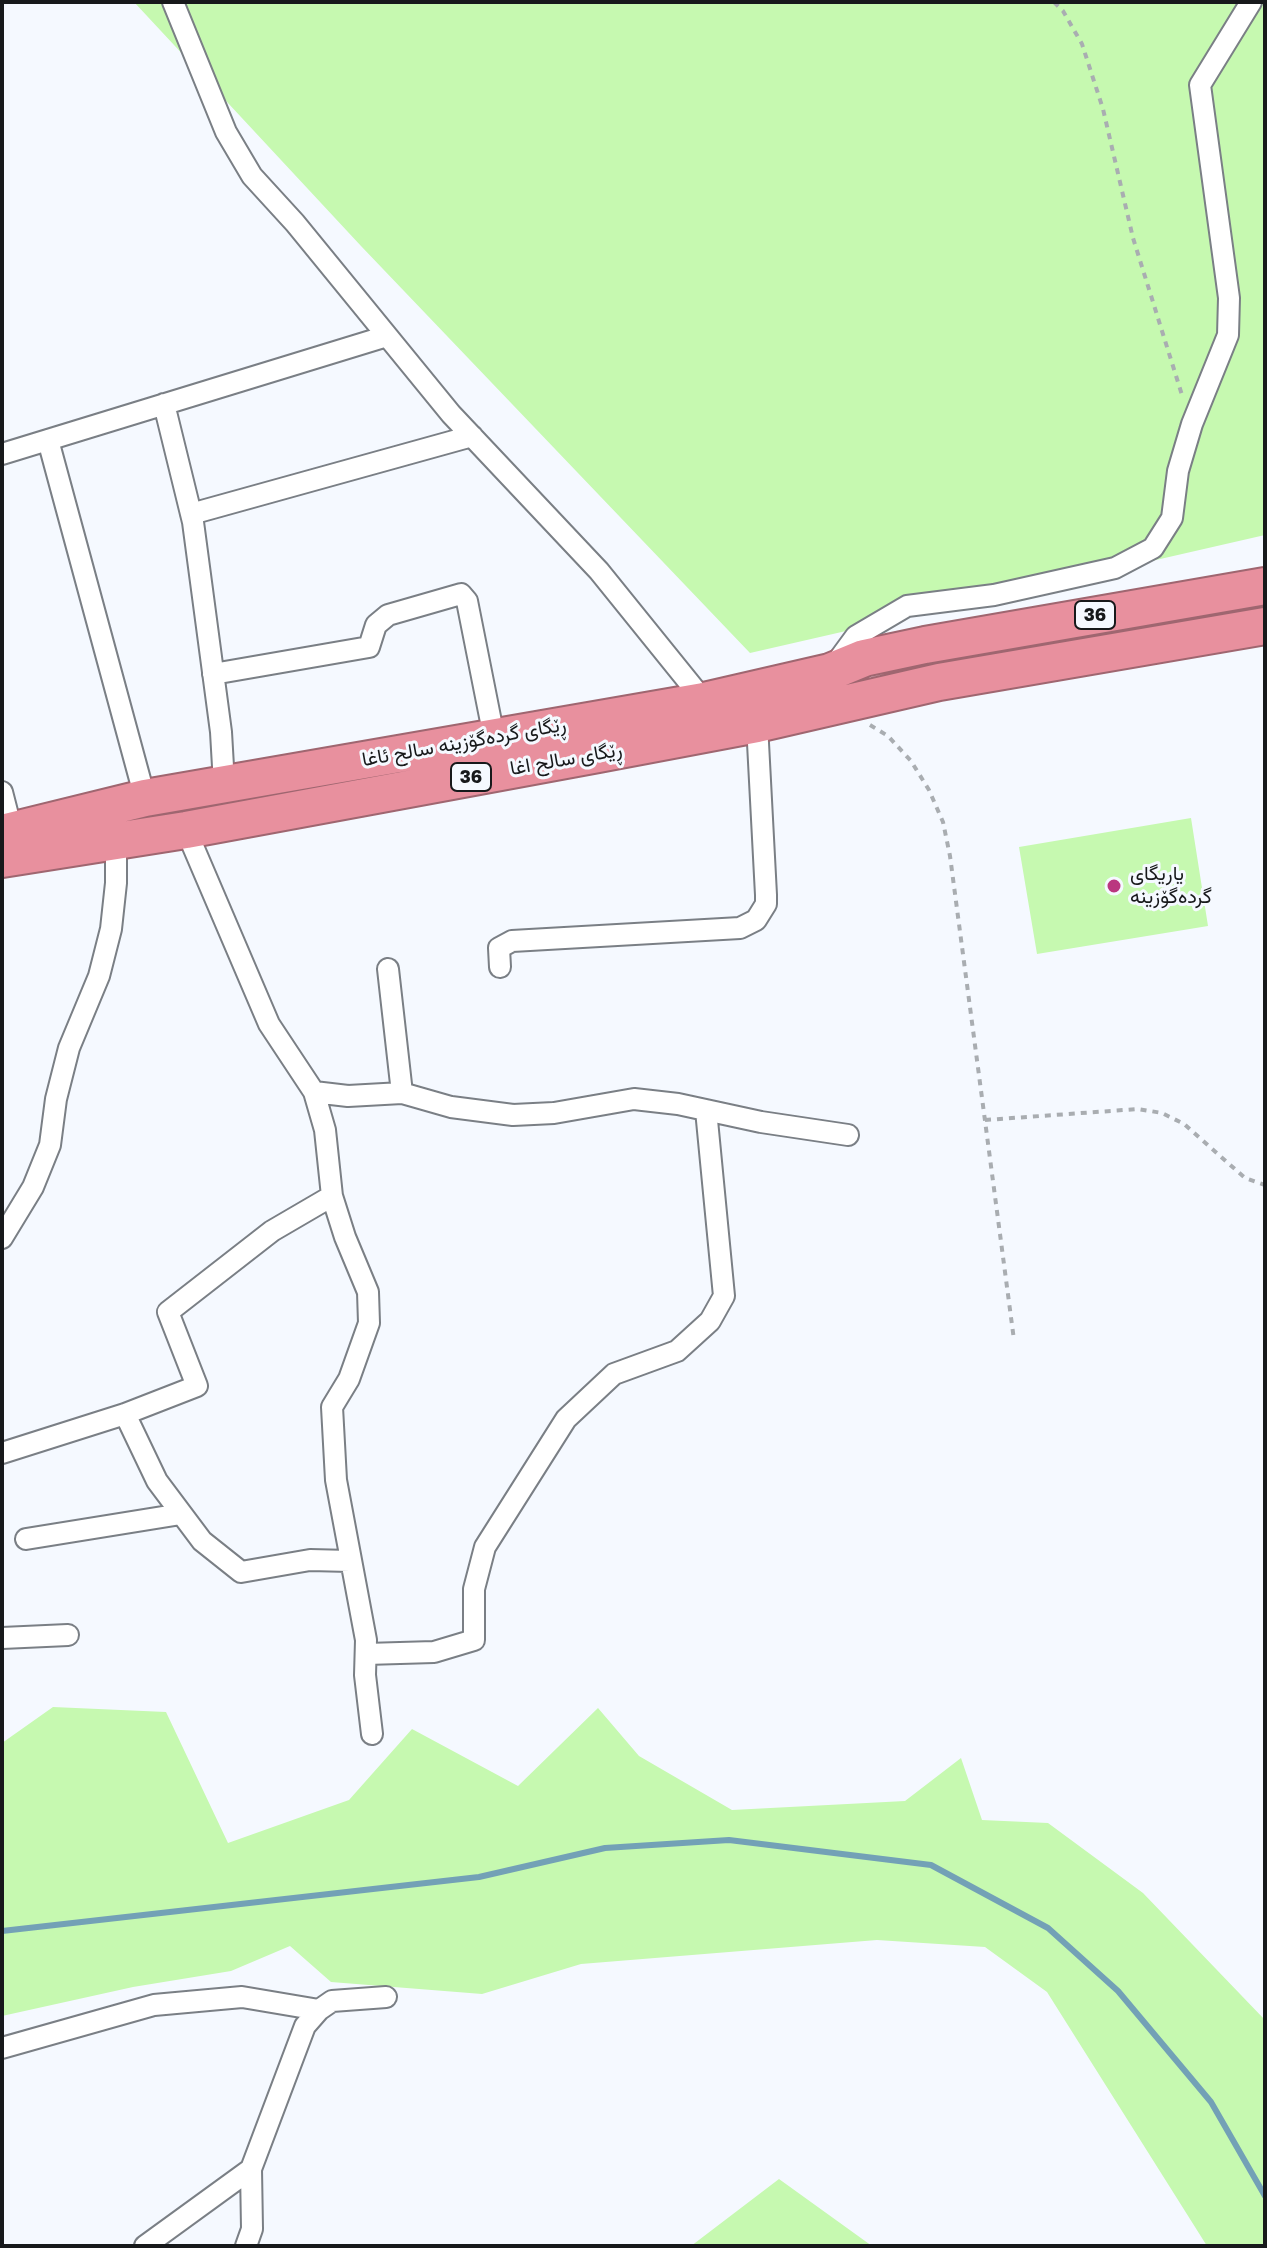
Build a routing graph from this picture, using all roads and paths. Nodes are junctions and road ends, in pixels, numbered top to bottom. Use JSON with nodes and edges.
{"nodes":[{"id":1,"x":173,"y":2,"type":"edge"},
{"id":2,"x":1054,"y":2,"type":"edge"},
{"id":3,"x":1251,"y":2,"type":"edge"},
{"id":4,"x":387,"y":336,"type":"junction"},
{"id":5,"x":164,"y":404,"type":"junction"},
{"id":6,"x":1192,"y":424,"type":"junction"},
{"id":7,"x":472,"y":436,"type":"junction"},
{"id":8,"x":48,"y":440,"type":"junction"},
{"id":9,"x":2,"y":454,"type":"edge"},
{"id":10,"x":191,"y":514,"type":"junction"},
{"id":11,"x":1265,"y":586,"type":"edge"},
{"id":12,"x":1265,"y":626,"type":"edge"},
{"id":13,"x":213,"y":674,"type":"junction"},
{"id":14,"x":834,"y":689,"type":"junction"},
{"id":15,"x":704,"y":701,"type":"junction"},
{"id":16,"x":757,"y":724,"type":"junction"},
{"id":17,"x":494,"y":737,"type":"junction"},
{"id":18,"x":224,"y":784,"type":"junction"},
{"id":19,"x":2,"y":792,"type":"edge"},
{"id":20,"x":145,"y":798,"type":"junction"},
{"id":21,"x":186,"y":830,"type":"junction"},
{"id":22,"x":116,"y":839,"type":"junction"},
{"id":23,"x":5,"y":841,"type":"edge"},
{"id":24,"x":500,"y":967,"type":"dead end"},
{"id":25,"x":388,"y":969,"type":"dead end"},
{"id":26,"x":314,"y":1092,"type":"junction"},
{"id":27,"x":402,"y":1093,"type":"junction"},
{"id":28,"x":706,"y":1110,"type":"junction"},
{"id":29,"x":985,"y":1120,"type":"junction"},
{"id":30,"x":848,"y":1135,"type":"dead end"},
{"id":31,"x":1265,"y":1185,"type":"edge"},
{"id":32,"x":332,"y":1196,"type":"junction"},
{"id":33,"x":2,"y":1238,"type":"edge"},
{"id":34,"x":1014,"y":1340,"type":"dead end"},
{"id":35,"x":125,"y":1414,"type":"junction"},
{"id":36,"x":2,"y":1453,"type":"edge"},
{"id":37,"x":181,"y":1514,"type":"junction"},
{"id":38,"x":26,"y":1539,"type":"dead end"},
{"id":39,"x":350,"y":1561,"type":"junction"},
{"id":40,"x":68,"y":1635,"type":"dead end"},
{"id":41,"x":2,"y":1638,"type":"edge"},
{"id":42,"x":366,"y":1654,"type":"junction"},
{"id":43,"x":372,"y":1734,"type":"dead end"},
{"id":44,"x":386,"y":1997,"type":"dead end"},
{"id":45,"x":319,"y":2010,"type":"junction"},
{"id":46,"x":2,"y":2048,"type":"edge"},
{"id":47,"x":251,"y":2169,"type":"junction"},
{"id":48,"x":145,"y":2246,"type":"edge"},
{"id":49,"x":246,"y":2246,"type":"edge"}],
"edges":[{"from":1,"to":4,"type":"street"},
{"from":2,"to":6,"type":"path"},
{"from":3,"to":6,"type":"street"},
{"from":4,"to":5,"type":"street"},
{"from":4,"to":7,"type":"street"},
{"from":5,"to":8,"type":"street"},
{"from":5,"to":10,"type":"street"},
{"from":6,"to":14,"type":"street"},
{"from":7,"to":10,"type":"street"},
{"from":7,"to":15,"type":"street"},
{"from":8,"to":9,"type":"street"},
{"from":8,"to":20,"type":"street"},
{"from":10,"to":13,"type":"street"},
{"from":11,"to":14,"type":"highway","name":"ڕێگای گردەگۆزینە سالح ئاغا","number":"36"},
{"from":12,"to":14,"type":"highway","name":"ڕێگای سالح اغا","number":"36"},
{"from":13,"to":17,"type":"street"},
{"from":13,"to":18,"type":"street"},
{"from":14,"to":15,"type":"highway","name":"ڕێگای گردەگۆزینە سالح ئاغا","number":"36"},
{"from":14,"to":16,"type":"highway","name":"ڕێگای سالح اغا","number":"36"},
{"from":14,"to":29,"type":"path"},
{"from":15,"to":17,"type":"highway","name":"ڕێگای گردەگۆزینە سالح ئاغا","number":"36"},
{"from":16,"to":21,"type":"highway","name":"ڕێگای سالح اغا","number":"36"},
{"from":16,"to":24,"type":"street"},
{"from":17,"to":18,"type":"highway","name":"ڕێگای گردەگۆزینە سالح ئاغا","number":"36"},
{"from":18,"to":20,"type":"highway","name":"ڕێگای گردەگۆزینە سالح ئاغا","number":"36"},
{"from":19,"to":23,"type":"street"},
{"from":20,"to":23,"type":"highway","name":"ڕێگای گردەگۆزینە سالح ئاغا","number":"36"},
{"from":21,"to":22,"type":"highway","name":"ڕێگای سالح اغا","number":"36"},
{"from":21,"to":26,"type":"street"},
{"from":22,"to":23,"type":"highway","name":"ڕێگای سالح اغا","number":"36"},
{"from":22,"to":33,"type":"street"},
{"from":25,"to":27,"type":"street"},
{"from":26,"to":27,"type":"street"},
{"from":26,"to":32,"type":"street"},
{"from":27,"to":28,"type":"street"},
{"from":28,"to":30,"type":"street"},
{"from":28,"to":42,"type":"street"},
{"from":29,"to":31,"type":"path"},
{"from":29,"to":34,"type":"path"},
{"from":32,"to":35,"type":"street"},
{"from":32,"to":39,"type":"street"},
{"from":35,"to":36,"type":"street"},
{"from":35,"to":37,"type":"street"},
{"from":37,"to":38,"type":"street"},
{"from":37,"to":39,"type":"street"},
{"from":39,"to":42,"type":"street"},
{"from":40,"to":41,"type":"street"},
{"from":42,"to":43,"type":"street"},
{"from":44,"to":45,"type":"street"},
{"from":45,"to":46,"type":"street"},
{"from":45,"to":47,"type":"street"},
{"from":47,"to":48,"type":"street"},
{"from":47,"to":49,"type":"street"}]}
